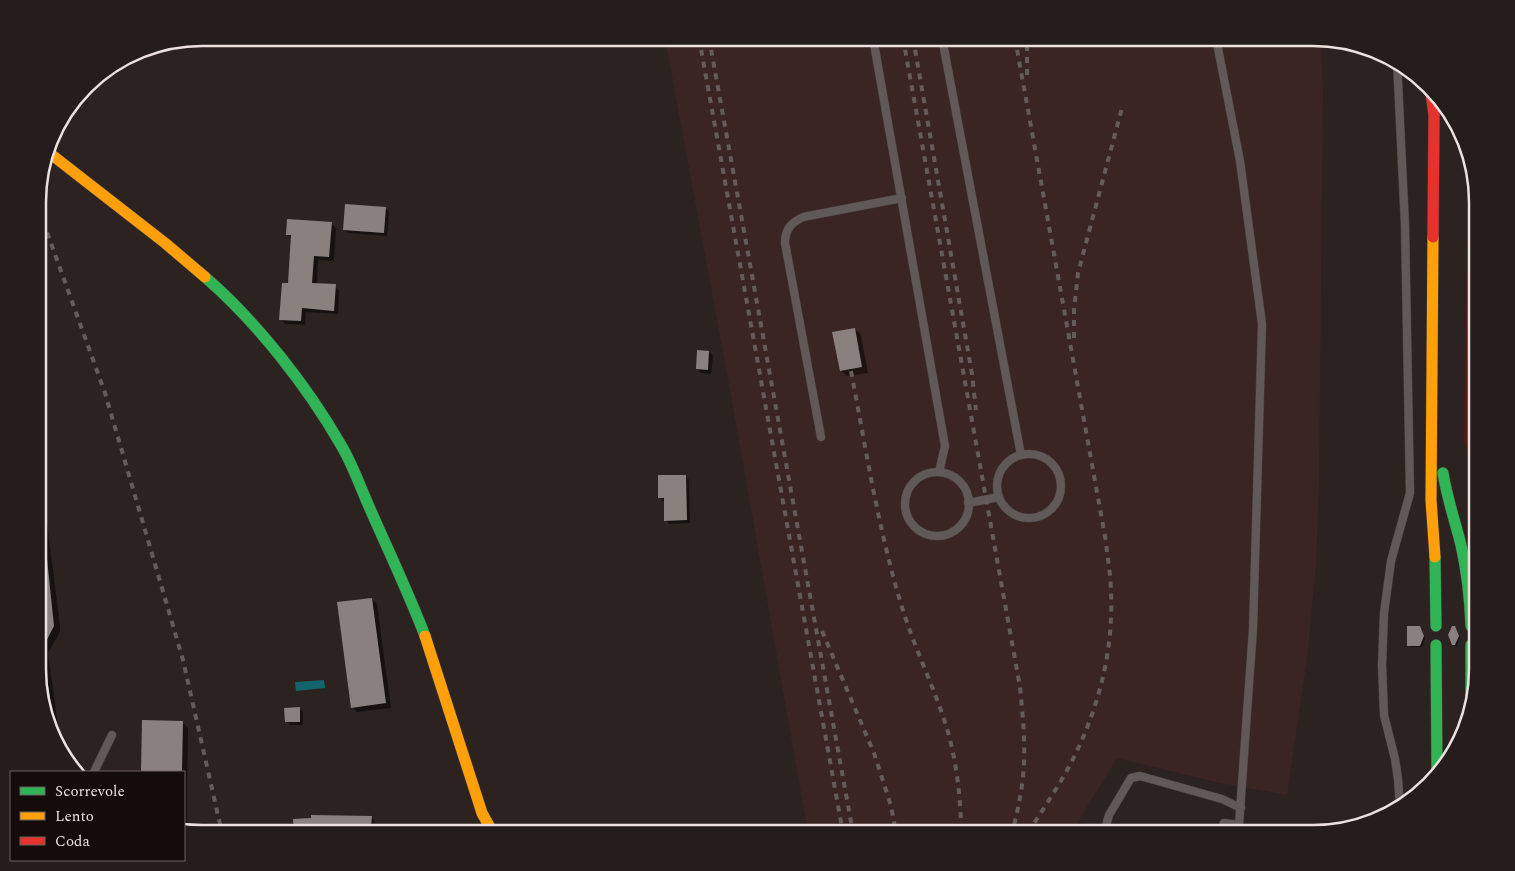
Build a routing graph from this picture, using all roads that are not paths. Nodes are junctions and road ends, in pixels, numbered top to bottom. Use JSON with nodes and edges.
{"nodes":[{"id":1,"x":874,"y":46,"type":"edge"},
{"id":2,"x":944,"y":46,"type":"edge"},
{"id":3,"x":1218,"y":46,"type":"edge"},
{"id":4,"x":1397,"y":71,"type":"edge"},
{"id":5,"x":1432,"y":102,"type":"edge"},
{"id":6,"x":1437,"y":107,"type":"edge"},
{"id":7,"x":1434,"y":115,"type":"junction"},
{"id":8,"x":54,"y":156,"type":"edge"},
{"id":9,"x":902,"y":198,"type":"junction"},
{"id":10,"x":821,"y":437,"type":"dead end"},
{"id":11,"x":1021,"y":455,"type":"junction"},
{"id":12,"x":939,"y":472,"type":"junction"},
{"id":13,"x":1457,"y":491,"type":"dead end"},
{"id":14,"x":999,"y":497,"type":"junction"},
{"id":15,"x":968,"y":503,"type":"junction"},
{"id":16,"x":1468,"y":585,"type":"edge"},
{"id":17,"x":1436,"y":626,"type":"dead end"},
{"id":18,"x":1436,"y":645,"type":"dead end"},
{"id":19,"x":112,"y":735,"type":"dead end"},
{"id":20,"x":1437,"y":764,"type":"edge"},
{"id":21,"x":94,"y":771,"type":"edge"},
{"id":22,"x":1399,"y":799,"type":"edge"},
{"id":23,"x":1241,"y":808,"type":"junction"},
{"id":24,"x":1106,"y":824,"type":"edge"},
{"id":25,"x":488,"y":825,"type":"edge"},
{"id":26,"x":1239,"y":825,"type":"edge"}],
"edges":[{"from":1,"to":9,"type":"lane"},
{"from":2,"to":11,"type":"lane"},
{"from":3,"to":23,"type":"lane"},
{"from":4,"to":22,"type":"lane"},
{"from":5,"to":7,"type":"main road"},
{"from":6,"to":7,"type":"main road"},
{"from":7,"to":17,"type":"main road"},
{"from":8,"to":25,"type":"main road"},
{"from":9,"to":10,"type":"lane"},
{"from":9,"to":12,"type":"lane"},
{"from":11,"to":14,"type":"lane"},
{"from":11,"to":14,"type":"lane"},
{"from":12,"to":15,"type":"lane"},
{"from":12,"to":15,"type":"lane"},
{"from":13,"to":16,"type":"main road"},
{"from":14,"to":15,"type":"lane"},
{"from":18,"to":20,"type":"main road"},
{"from":19,"to":21,"type":"lane"},
{"from":23,"to":24,"type":"lane"},
{"from":23,"to":26,"type":"lane"}]}
